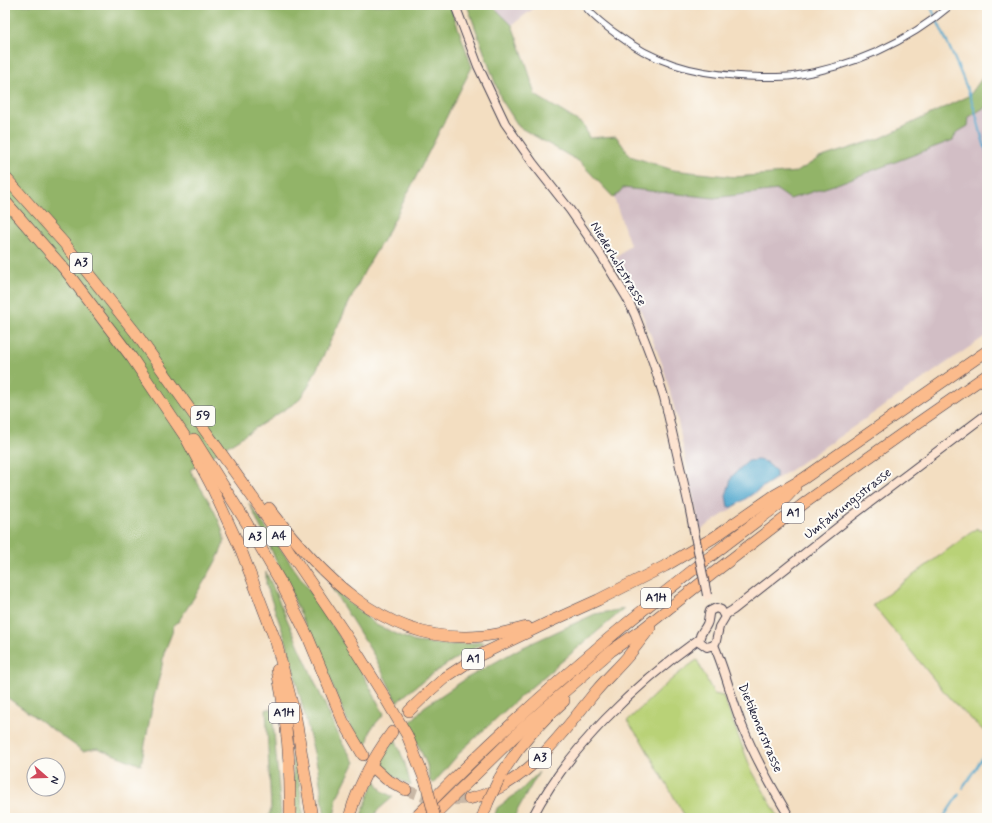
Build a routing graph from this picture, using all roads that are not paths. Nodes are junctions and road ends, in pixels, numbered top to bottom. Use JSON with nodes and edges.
{"nodes":[{"id":1,"x":455,"y":5,"type":"edge"},
{"id":2,"x":584,"y":5,"type":"edge"},
{"id":3,"x":951,"y":5,"type":"edge"},
{"id":4,"x":5,"y":177,"type":"edge"},
{"id":5,"x":5,"y":194,"type":"edge"},
{"id":6,"x":5,"y":201,"type":"edge"},
{"id":7,"x":987,"y":351,"type":"edge"},
{"id":8,"x":152,"y":354,"type":"junction"},
{"id":9,"x":987,"y":375,"type":"edge"},
{"id":10,"x":987,"y":414,"type":"edge"},
{"id":11,"x":242,"y":470,"type":"joint"},
{"id":12,"x":803,"y":479,"type":"junction"},
{"id":13,"x":712,"y":609,"type":"junction"},
{"id":14,"x":263,"y":611,"type":"junction"},
{"id":15,"x":725,"y":615,"type":"junction"},
{"id":16,"x":659,"y":616,"type":"junction"},
{"id":17,"x":547,"y":623,"type":"junction"},
{"id":18,"x":644,"y":628,"type":"junction"},
{"id":19,"x":699,"y":638,"type":"junction"},
{"id":20,"x":714,"y":645,"type":"junction"},
{"id":21,"x":409,"y":711,"type":"dead end"},
{"id":22,"x":392,"y":732,"type":"dead end"},
{"id":23,"x":363,"y":755,"type":"dead end"},
{"id":24,"x":376,"y":769,"type":"dead end"},
{"id":25,"x":424,"y":783,"type":"junction"},
{"id":26,"x":406,"y":790,"type":"tunnel mouth"},
{"id":27,"x":469,"y":799,"type":"tunnel mouth"},
{"id":28,"x":290,"y":818,"type":"edge"},
{"id":29,"x":312,"y":818,"type":"edge"},
{"id":30,"x":348,"y":818,"type":"edge"},
{"id":31,"x":415,"y":818,"type":"edge"},
{"id":32,"x":427,"y":818,"type":"edge"},
{"id":33,"x":431,"y":818,"type":"edge"},
{"id":34,"x":435,"y":818,"type":"edge"},
{"id":35,"x":482,"y":818,"type":"edge"},
{"id":36,"x":532,"y":818,"type":"edge"},
{"id":37,"x":790,"y":818,"type":"edge"}],
"edges":[{"from":1,"to":13,"type":"main road","name":"Niederholzstrasse","bridge":true},
{"from":2,"to":3,"type":"street"},
{"from":4,"to":8,"type":"highway","number":"A3"},
{"from":5,"to":23,"type":"highway","number":"A3"},
{"from":6,"to":14,"type":"highway"},
{"from":7,"to":12,"type":"highway","number":"A1"},
{"from":8,"to":11,"type":"highway","number":"59"},
{"from":8,"to":25,"type":"highway","number":"A4"},
{"from":9,"to":16,"type":"highway","number":"A1"},
{"from":10,"to":15,"type":"main road","name":"Umfahrungsstrasse"},
{"from":11,"to":17,"type":"highway","number":"A3"},
{"from":12,"to":17,"type":"highway","number":"A1"},
{"from":12,"to":31,"type":"highway","number":"A1H"},
{"from":13,"to":15,"type":"main road"},
{"from":13,"to":19,"type":"main road"},
{"from":14,"to":28,"type":"highway","number":"A1H"},
{"from":14,"to":29,"type":"highway"},
{"from":15,"to":20,"type":"main road"},
{"from":16,"to":18,"type":"highway","number":"A1"},
{"from":16,"to":27,"type":"highway","number":"A3"},
{"from":17,"to":21,"type":"highway","number":"A1"},
{"from":18,"to":33,"type":"highway"},
{"from":18,"to":35,"type":"highway","bridge":true},
{"from":19,"to":20,"type":"main road"},
{"from":19,"to":36,"type":"main road"},
{"from":20,"to":37,"type":"main road","name":"Dietikonerstrasse"},
{"from":22,"to":30,"type":"highway"},
{"from":24,"to":26,"type":"highway"},
{"from":25,"to":32,"type":"highway"},
{"from":25,"to":34,"type":"highway","number":"A4","bridge":true}]}
